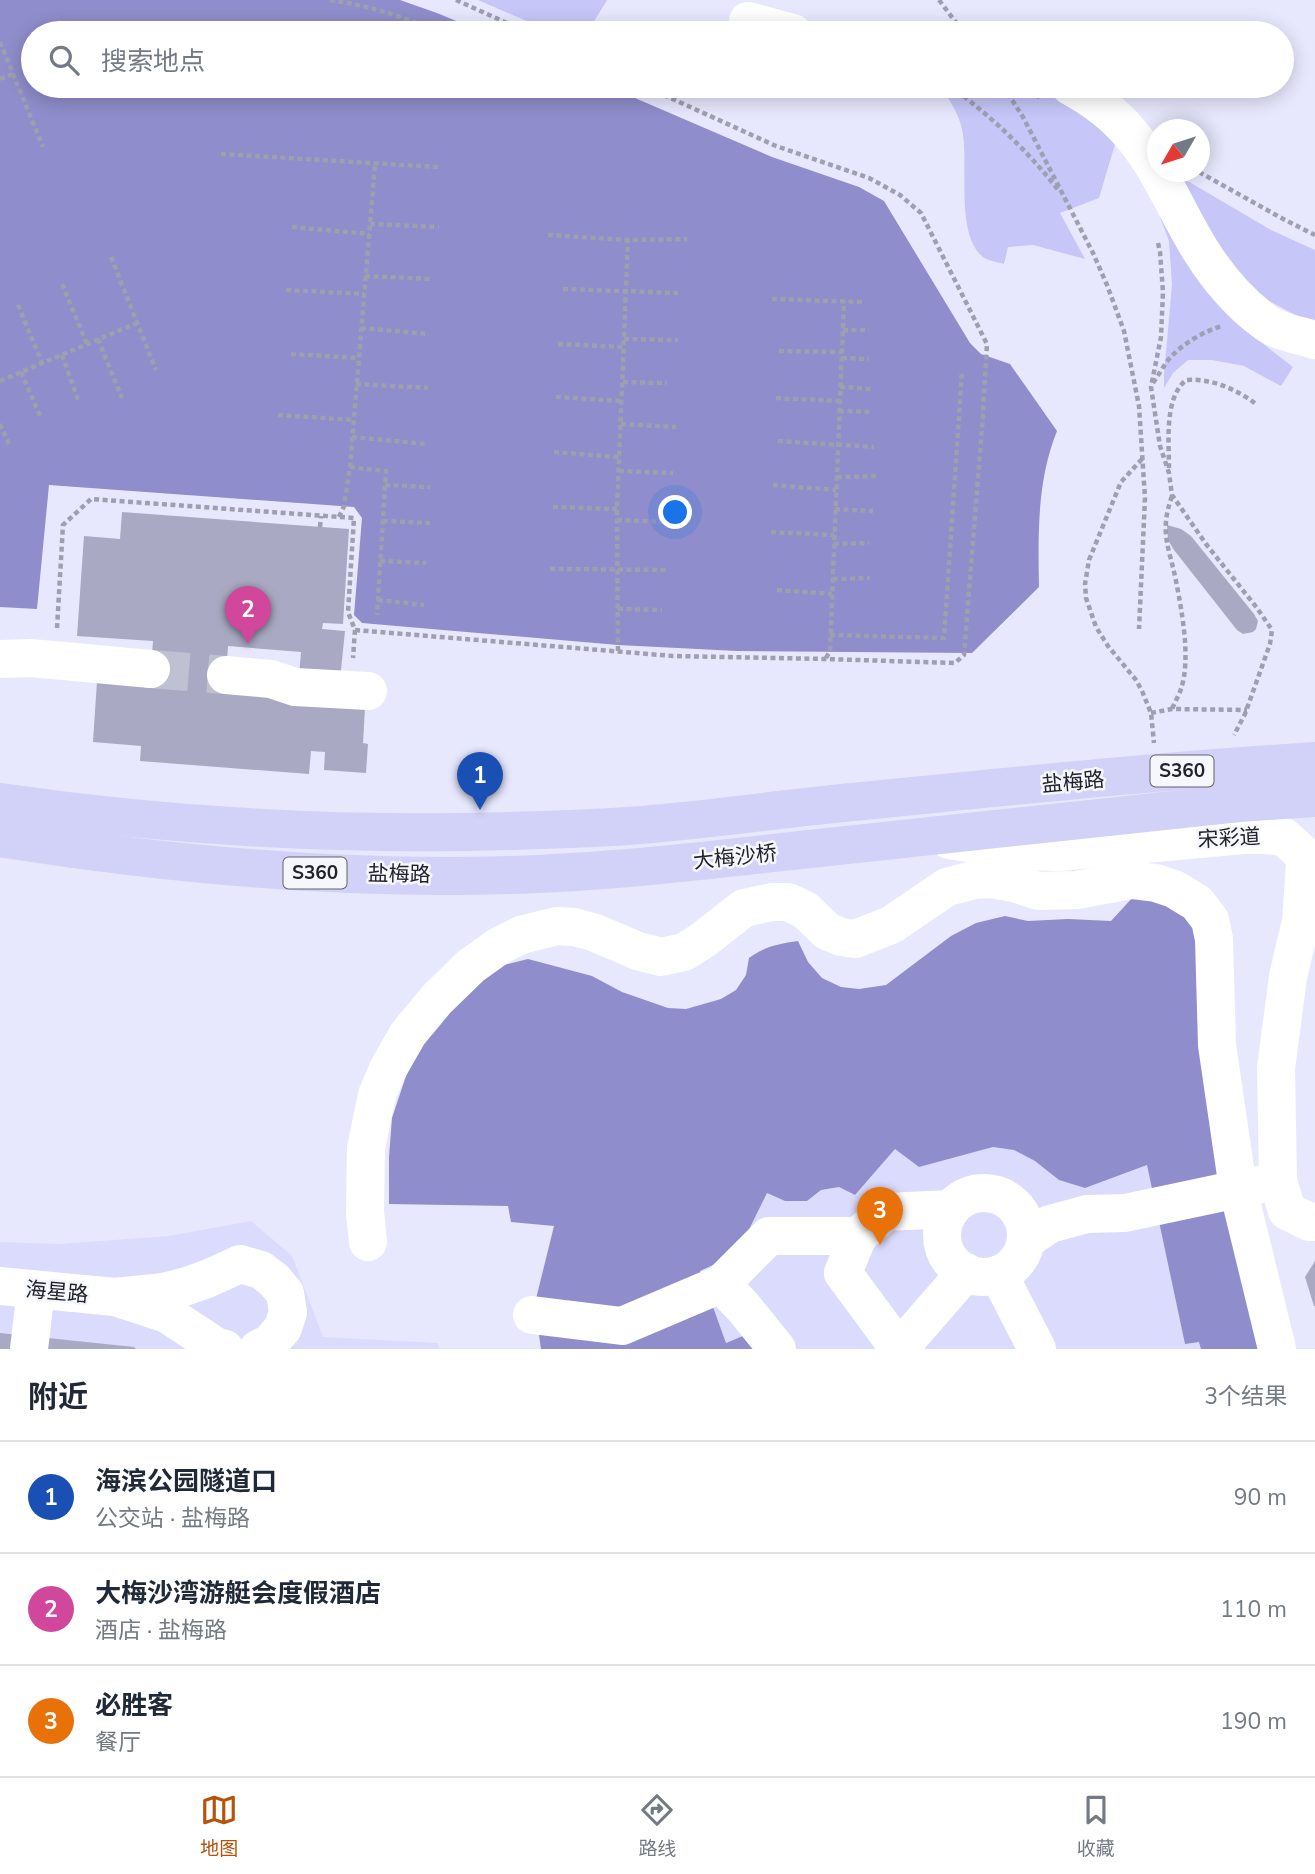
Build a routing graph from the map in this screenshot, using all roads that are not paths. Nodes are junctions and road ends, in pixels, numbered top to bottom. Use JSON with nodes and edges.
{"nodes":[{"id":1,"x":1076,"y":98,"type":"edge"},
{"id":2,"x":1315,"y":340,"type":"edge"},
{"id":3,"x":0,"y":659,"type":"edge"},
{"id":4,"x":151,"y":669,"type":"tunnel mouth"},
{"id":5,"x":226,"y":675,"type":"tunnel mouth"},
{"id":6,"x":359,"y":691,"type":"road end"},
{"id":7,"x":1315,"y":761,"type":"edge"},
{"id":8,"x":1315,"y":798,"type":"edge"},
{"id":9,"x":0,"y":802,"type":"edge"},
{"id":10,"x":832,"y":804,"type":"joint"},
{"id":11,"x":628,"y":826,"type":"joint"},
{"id":12,"x":927,"y":837,"type":"junction"},
{"id":13,"x":0,"y":838,"type":"edge"},
{"id":14,"x":837,"y":847,"type":"joint"},
{"id":15,"x":632,"y":868,"type":"joint"},
{"id":16,"x":1278,"y":1181,"type":"junction"},
{"id":17,"x":1238,"y":1189,"type":"junction"},
{"id":18,"x":951,"y":1209,"type":"junction"},
{"id":19,"x":1315,"y":1222,"type":"edge"},
{"id":20,"x":858,"y":1236,"type":"junction"},
{"id":21,"x":1027,"y":1239,"type":"junction"},
{"id":22,"x":368,"y":1242,"type":"dead end"},
{"id":23,"x":983,"y":1274,"type":"junction"},
{"id":24,"x":721,"y":1284,"type":"junction"},
{"id":25,"x":18,"y":1288,"type":"edge"},
{"id":26,"x":115,"y":1297,"type":"junction"},
{"id":27,"x":532,"y":1315,"type":"dead end"},
{"id":28,"x":29,"y":1349,"type":"edge"},
{"id":29,"x":225,"y":1349,"type":"edge"},
{"id":30,"x":258,"y":1349,"type":"edge"},
{"id":31,"x":778,"y":1349,"type":"edge"},
{"id":32,"x":899,"y":1349,"type":"edge"},
{"id":33,"x":1037,"y":1349,"type":"edge"},
{"id":34,"x":1278,"y":1349,"type":"edge"}],
"edges":[{"from":1,"to":2,"type":"street"},
{"from":3,"to":4,"type":"street"},
{"from":5,"to":6,"type":"street"},
{"from":7,"to":10,"type":"main road","name":"盐梅路","number":"S360"},
{"from":8,"to":12,"type":"main road","name":"盐梅路","number":"S360"},
{"from":9,"to":11,"type":"main road","name":"盐梅路","number":"S360"},
{"from":10,"to":11,"type":"main road","name":"大梅沙桥","number":"S360"},
{"from":12,"to":14,"type":"main road","name":"盐梅路","number":"S360"},
{"from":12,"to":16,"type":"street","name":"宋彩道"},
{"from":13,"to":15,"type":"main road","name":"盐梅路","number":"S360"},
{"from":14,"to":15,"type":"main road","name":"大梅沙桥","number":"S360"},
{"from":16,"to":17,"type":"street"},
{"from":16,"to":19,"type":"street","name":"宋彩道"},
{"from":17,"to":21,"type":"street"},
{"from":17,"to":22,"type":"street"},
{"from":17,"to":34,"type":"street"},
{"from":18,"to":20,"type":"street"},
{"from":18,"to":21,"type":"street"},
{"from":18,"to":23,"type":"street"},
{"from":20,"to":24,"type":"street"},
{"from":20,"to":32,"type":"street"},
{"from":21,"to":23,"type":"street"},
{"from":23,"to":32,"type":"street"},
{"from":23,"to":33,"type":"street"},
{"from":24,"to":27,"type":"street"},
{"from":24,"to":31,"type":"street"},
{"from":25,"to":26,"type":"street","name":"海星路"},
{"from":25,"to":28,"type":"street"},
{"from":26,"to":29,"type":"street"},
{"from":26,"to":30,"type":"street"}]}
